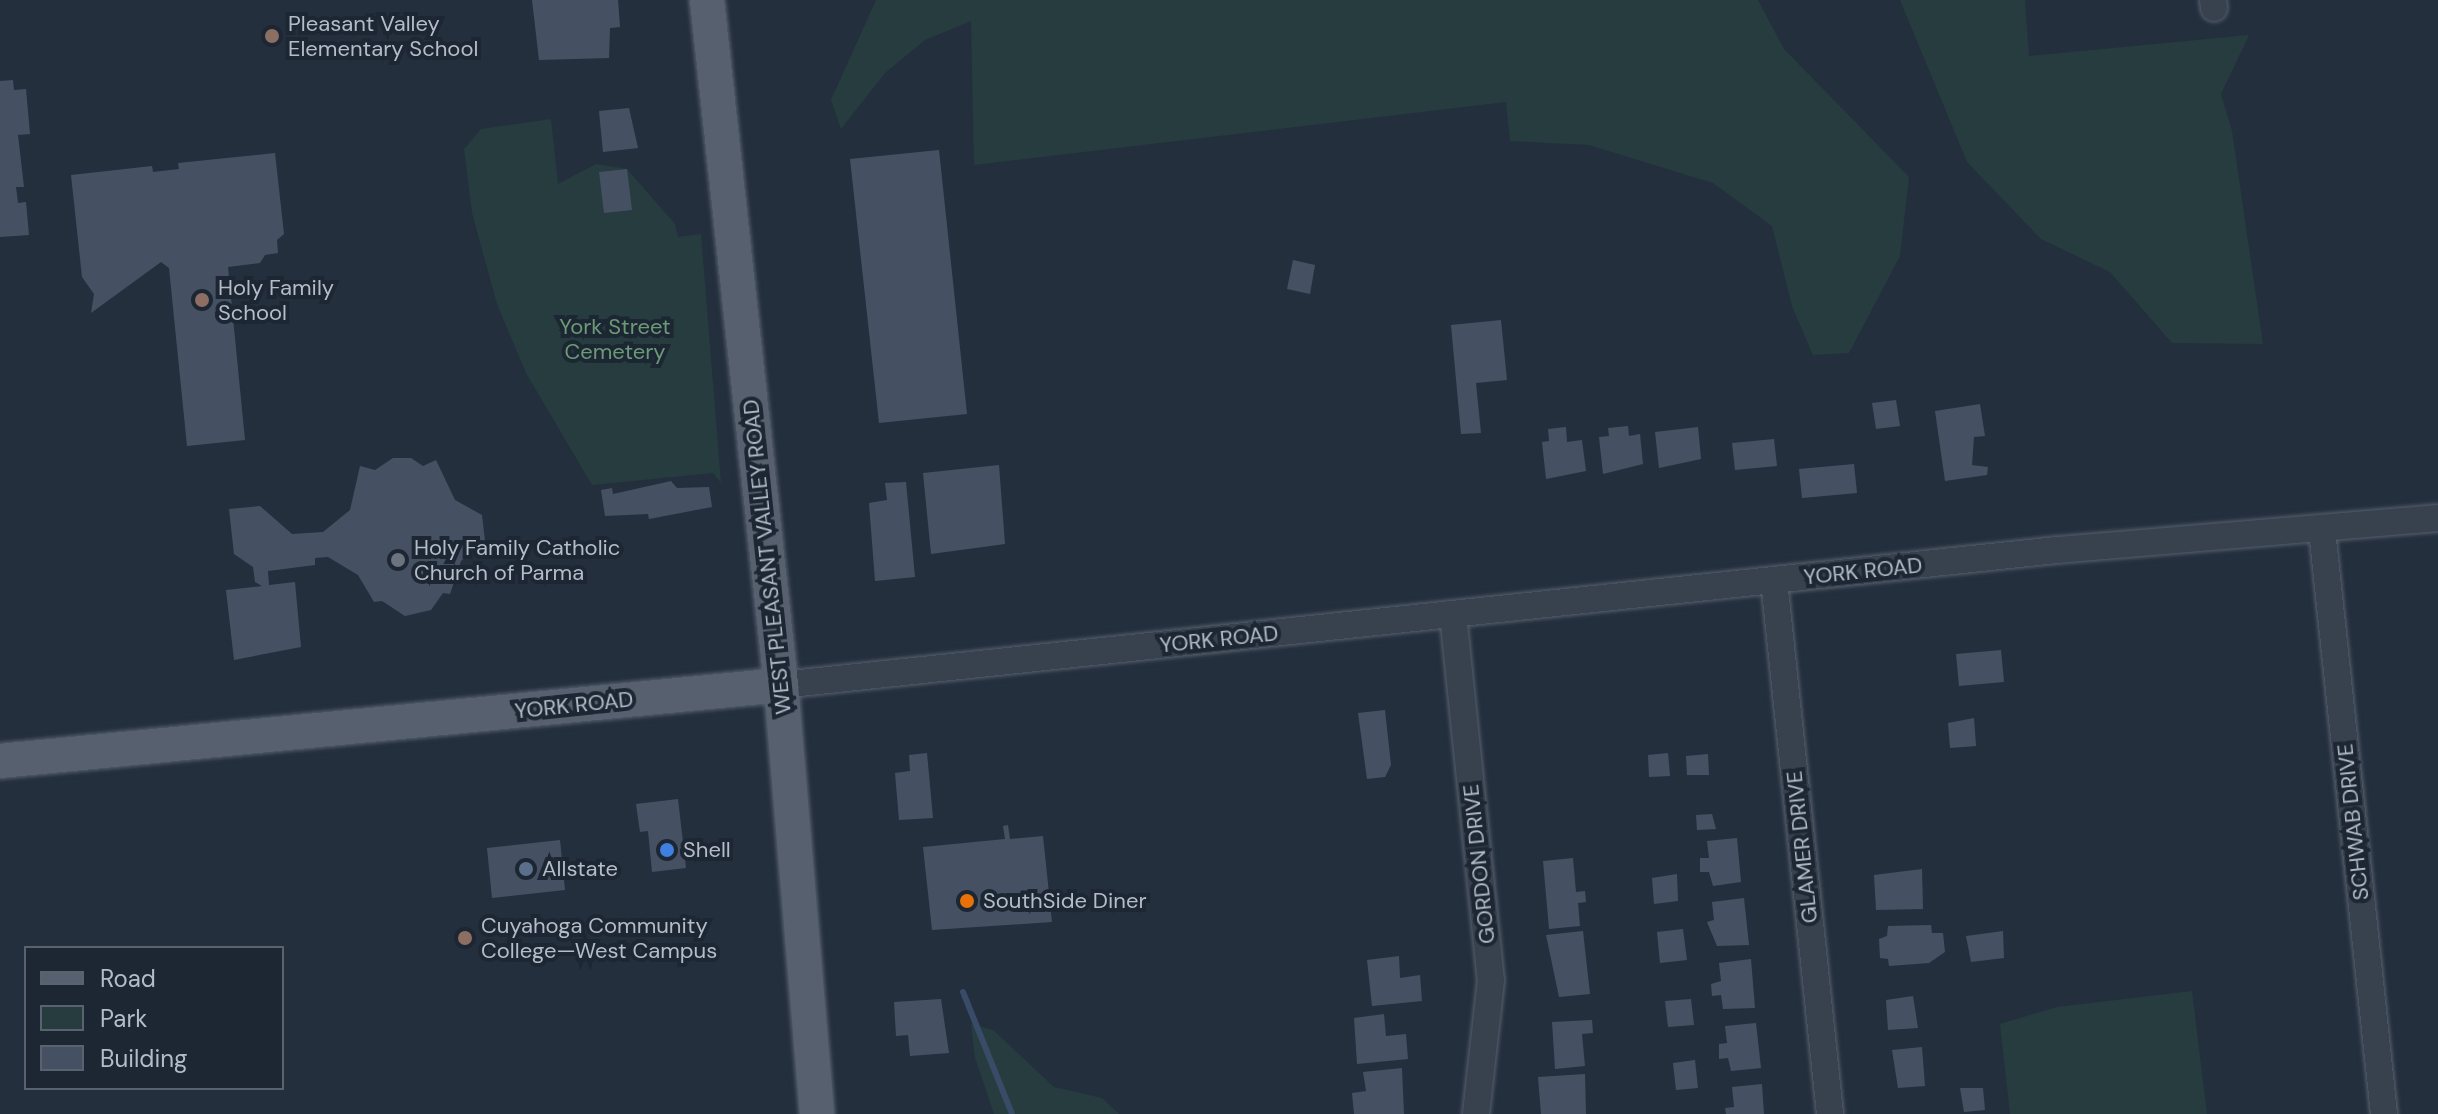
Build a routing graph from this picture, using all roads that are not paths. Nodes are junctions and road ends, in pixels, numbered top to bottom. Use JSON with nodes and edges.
{"nodes":[{"id":1,"x":707,"y":0,"type":"edge"},
{"id":2,"x":2438,"y":518,"type":"edge"},
{"id":3,"x":2322,"y":530,"type":"junction"},
{"id":4,"x":1774,"y":580,"type":"junction"},
{"id":5,"x":1453,"y":614,"type":"junction"},
{"id":6,"x":781,"y":685,"type":"junction"},
{"id":7,"x":0,"y":761,"type":"edge"},
{"id":8,"x":817,"y":1114,"type":"edge"},
{"id":9,"x":1476,"y":1114,"type":"edge"},
{"id":10,"x":1830,"y":1114,"type":"edge"},
{"id":11,"x":2384,"y":1114,"type":"edge"}],
"edges":[{"from":1,"to":6,"type":"main road","name":"WEST PLEASANT VALLEY ROAD"},
{"from":2,"to":3,"type":"street","name":"YORK ROAD"},
{"from":3,"to":4,"type":"street","name":"YORK ROAD"},
{"from":3,"to":11,"type":"street","name":"SCHWAB DRIVE"},
{"from":4,"to":5,"type":"street","name":"YORK ROAD"},
{"from":4,"to":10,"type":"street","name":"GLAMER DRIVE"},
{"from":5,"to":6,"type":"street","name":"YORK ROAD"},
{"from":5,"to":9,"type":"street","name":"GORDON DRIVE"},
{"from":6,"to":7,"type":"main road","name":"YORK ROAD"},
{"from":6,"to":8,"type":"main road","name":"WEST PLEASANT VALLEY ROAD"}]}
